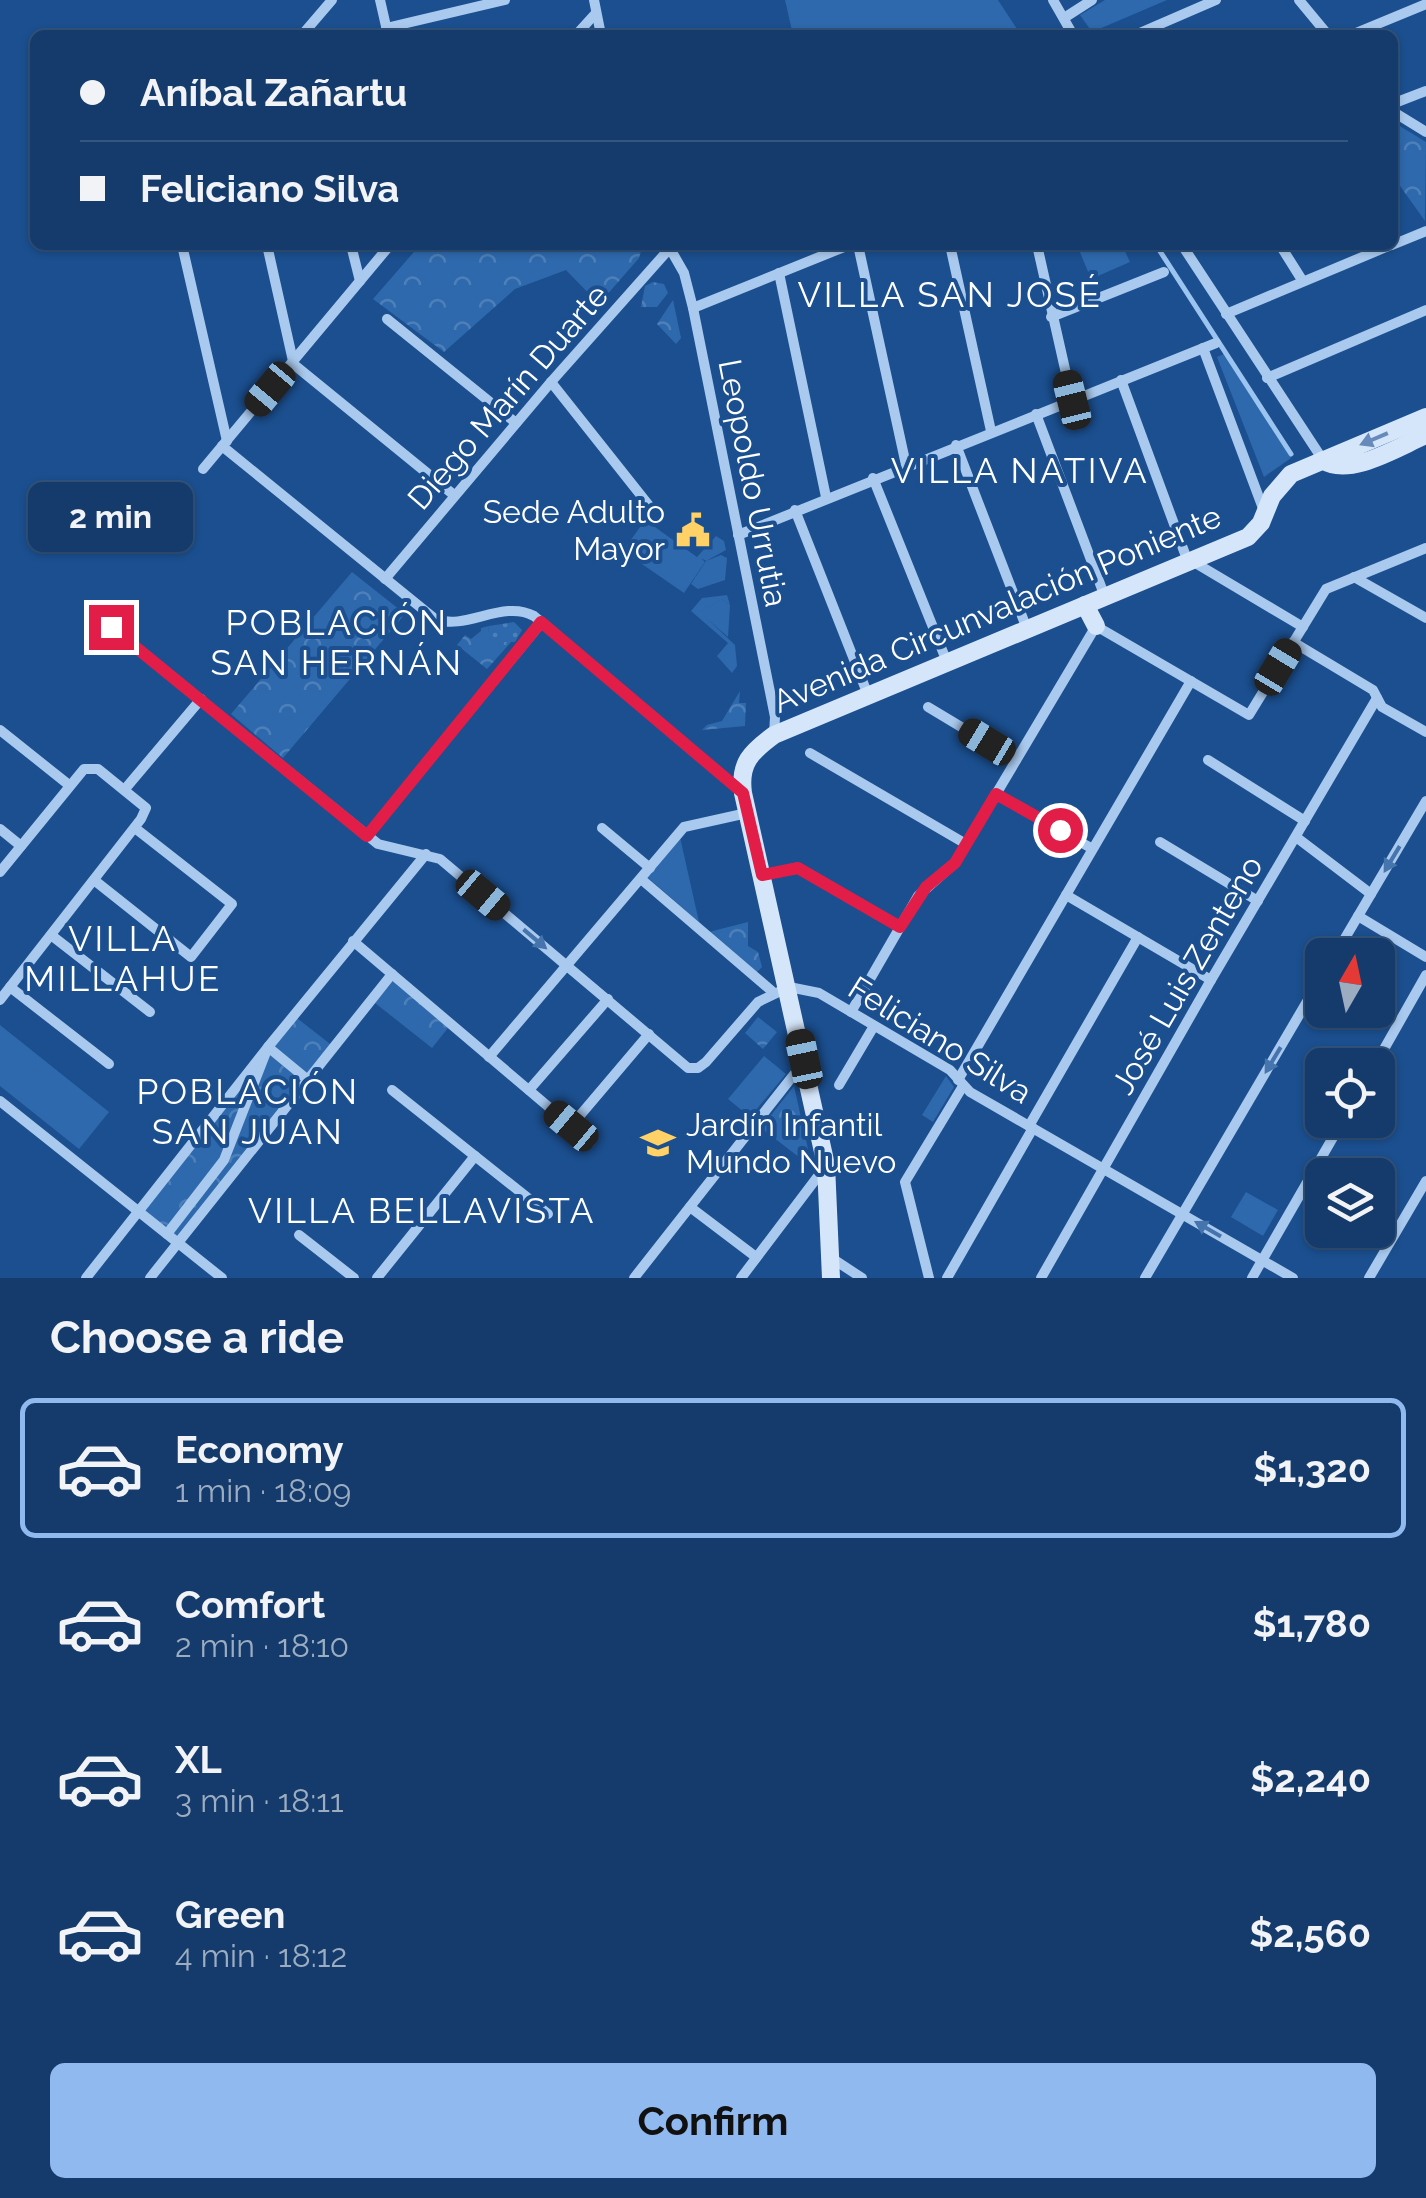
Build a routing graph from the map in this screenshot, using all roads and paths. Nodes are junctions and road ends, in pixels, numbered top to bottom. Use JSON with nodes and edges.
{"nodes":[{"id":1,"x":332,"y":0,"type":"edge"},
{"id":2,"x":380,"y":0,"type":"edge"},
{"id":3,"x":504,"y":0,"type":"edge"},
{"id":4,"x":594,"y":0,"type":"edge"},
{"id":5,"x":1053,"y":0,"type":"edge"},
{"id":6,"x":1092,"y":0,"type":"edge"},
{"id":7,"x":1216,"y":0,"type":"edge"},
{"id":8,"x":1299,"y":0,"type":"edge"},
{"id":9,"x":1426,"y":4,"type":"edge"},
{"id":10,"x":596,"y":13,"type":"junction"},
{"id":11,"x":1064,"y":18,"type":"junction"},
{"id":12,"x":306,"y":30,"type":"edge"},
{"id":13,"x":387,"y":30,"type":"edge"},
{"id":14,"x":394,"y":30,"type":"edge"},
{"id":15,"x":581,"y":30,"type":"edge"},
{"id":16,"x":600,"y":30,"type":"edge"},
{"id":17,"x":1070,"y":30,"type":"edge"},
{"id":18,"x":1147,"y":30,"type":"edge"},
{"id":19,"x":1324,"y":30,"type":"edge"},
{"id":20,"x":1363,"y":30,"type":"edge"},
{"id":21,"x":1426,"y":92,"type":"edge"},
{"id":22,"x":1398,"y":105,"type":"edge"},
{"id":23,"x":1398,"y":112,"type":"edge"},
{"id":24,"x":1426,"y":132,"type":"edge"},
{"id":25,"x":1426,"y":231,"type":"edge"},
{"id":26,"x":1398,"y":243,"type":"edge"},
{"id":27,"x":183,"y":250,"type":"edge"},
{"id":28,"x":267,"y":250,"type":"edge"},
{"id":29,"x":353,"y":250,"type":"edge"},
{"id":30,"x":386,"y":250,"type":"edge"},
{"id":31,"x":666,"y":250,"type":"edge"},
{"id":32,"x":671,"y":250,"type":"edge"},
{"id":33,"x":836,"y":250,"type":"edge"},
{"id":34,"x":859,"y":250,"type":"edge"},
{"id":35,"x":951,"y":250,"type":"edge"},
{"id":36,"x":1038,"y":250,"type":"edge"},
{"id":37,"x":1185,"y":250,"type":"edge"},
{"id":38,"x":1283,"y":250,"type":"edge"},
{"id":39,"x":1379,"y":250,"type":"edge"},
{"id":40,"x":1164,"y":272,"type":"dead end"},
{"id":41,"x":779,"y":273,"type":"junction"},
{"id":42,"x":1302,"y":280,"type":"junction"},
{"id":43,"x":360,"y":281,"type":"junction"},
{"id":44,"x":693,"y":308,"type":"junction"},
{"id":45,"x":1426,"y":310,"type":"edge"},
{"id":46,"x":1226,"y":314,"type":"junction"},
{"id":47,"x":1051,"y":317,"type":"junction"},
{"id":48,"x":387,"y":319,"type":"dead end"},
{"id":49,"x":1216,"y":342,"type":"dead end"},
{"id":50,"x":1203,"y":348,"type":"junction"},
{"id":51,"x":292,"y":362,"type":"junction"},
{"id":52,"x":1267,"y":378,"type":"junction"},
{"id":53,"x":1121,"y":380,"type":"junction"},
{"id":54,"x":550,"y":382,"type":"junction"},
{"id":55,"x":1072,"y":400,"type":"junction"},
{"id":56,"x":1036,"y":414,"type":"junction"},
{"id":57,"x":1426,"y":417,"type":"edge"},
{"id":58,"x":516,"y":422,"type":"junction"},
{"id":59,"x":991,"y":431,"type":"junction"},
{"id":60,"x":1426,"y":435,"type":"edge"},
{"id":61,"x":225,"y":444,"type":"junction"},
{"id":62,"x":956,"y":444,"type":"junction"},
{"id":63,"x":1322,"y":460,"type":"junction"},
{"id":64,"x":906,"y":465,"type":"junction"},
{"id":65,"x":203,"y":469,"type":"dead end"},
{"id":66,"x":873,"y":478,"type":"junction"},
{"id":67,"x":454,"y":495,"type":"junction"},
{"id":68,"x":826,"y":497,"type":"junction"},
{"id":69,"x":651,"y":508,"type":"dead end"},
{"id":70,"x":795,"y":510,"type":"junction"},
{"id":71,"x":1264,"y":514,"type":"junction"},
{"id":72,"x":738,"y":535,"type":"junction"},
{"id":73,"x":1426,"y":548,"type":"edge"},
{"id":74,"x":1190,"y":561,"type":"junction"},
{"id":75,"x":1354,"y":577,"type":"junction"},
{"id":76,"x":385,"y":579,"type":"junction"},
{"id":77,"x":1105,"y":597,"type":"junction"},
{"id":78,"x":1085,"y":605,"type":"junction"},
{"id":79,"x":1426,"y":618,"type":"edge"},
{"id":80,"x":541,"y":622,"type":"junction"},
{"id":81,"x":1096,"y":626,"type":"junction"},
{"id":82,"x":111,"y":627,"type":"dead end"},
{"id":83,"x":1303,"y":627,"type":"junction"},
{"id":84,"x":1027,"y":629,"type":"junction"},
{"id":85,"x":1293,"y":642,"type":"junction"},
{"id":86,"x":947,"y":662,"type":"junction"},
{"id":87,"x":1191,"y":681,"type":"junction"},
{"id":88,"x":868,"y":695,"type":"junction"},
{"id":89,"x":1377,"y":698,"type":"junction"},
{"id":90,"x":201,"y":700,"type":"junction"},
{"id":91,"x":928,"y":707,"type":"dead end"},
{"id":92,"x":0,"y":730,"type":"edge"},
{"id":93,"x":1426,"y":732,"type":"edge"},
{"id":94,"x":774,"y":735,"type":"junction"},
{"id":95,"x":810,"y":754,"type":"dead end"},
{"id":96,"x":1016,"y":760,"type":"junction"},
{"id":97,"x":1208,"y":760,"type":"dead end"},
{"id":98,"x":69,"y":785,"type":"junction"},
{"id":99,"x":742,"y":785,"type":"junction"},
{"id":100,"x":125,"y":789,"type":"junction"},
{"id":101,"x":996,"y":794,"type":"junction"},
{"id":102,"x":1426,"y":802,"type":"edge"},
{"id":103,"x":748,"y":813,"type":"junction"},
{"id":104,"x":1306,"y":821,"type":"junction"},
{"id":105,"x":135,"y":828,"type":"junction"},
{"id":106,"x":602,"y":828,"type":"dead end"},
{"id":107,"x":0,"y":829,"type":"edge"},
{"id":108,"x":367,"y":836,"type":"junction"},
{"id":109,"x":1296,"y":837,"type":"junction"},
{"id":110,"x":1160,"y":842,"type":"dead end"},
{"id":111,"x":966,"y":844,"type":"junction"},
{"id":112,"x":20,"y":846,"type":"junction"},
{"id":113,"x":1091,"y":848,"type":"junction"},
{"id":114,"x":426,"y":854,"type":"junction"},
{"id":115,"x":650,"y":868,"type":"junction"},
{"id":116,"x":0,"y":872,"type":"edge"},
{"id":117,"x":762,"y":875,"type":"junction"},
{"id":118,"x":640,"y":878,"type":"junction"},
{"id":119,"x":94,"y":880,"type":"junction"},
{"id":120,"x":1371,"y":894,"type":"junction"},
{"id":121,"x":1066,"y":895,"type":"junction"},
{"id":122,"x":1258,"y":901,"type":"junction"},
{"id":123,"x":1358,"y":916,"type":"junction"},
{"id":124,"x":900,"y":927,"type":"junction"},
{"id":125,"x":51,"y":935,"type":"junction"},
{"id":126,"x":1138,"y":938,"type":"junction"},
{"id":127,"x":1345,"y":938,"type":"edge"},
{"id":128,"x":353,"y":942,"type":"junction"},
{"id":129,"x":1426,"y":956,"type":"edge"},
{"id":130,"x":567,"y":965,"type":"junction"},
{"id":131,"x":392,"y":974,"type":"junction"},
{"id":132,"x":1426,"y":976,"type":"edge"},
{"id":133,"x":1211,"y":980,"type":"junction"},
{"id":134,"x":10,"y":987,"type":"junction"},
{"id":135,"x":781,"y":990,"type":"junction"},
{"id":136,"x":608,"y":999,"type":"junction"},
{"id":137,"x":0,"y":1000,"type":"edge"},
{"id":138,"x":1305,"y":1005,"type":"edge"},
{"id":139,"x":150,"y":1012,"type":"dead end"},
{"id":140,"x":851,"y":1012,"type":"junction"},
{"id":141,"x":874,"y":1026,"type":"junction"},
{"id":142,"x":649,"y":1034,"type":"junction"},
{"id":143,"x":268,"y":1047,"type":"junction"},
{"id":144,"x":1384,"y":1048,"type":"edge"},
{"id":145,"x":489,"y":1057,"type":"junction"},
{"id":146,"x":804,"y":1059,"type":"junction"},
{"id":147,"x":109,"y":1064,"type":"dead end"},
{"id":148,"x":308,"y":1080,"type":"junction"},
{"id":149,"x":961,"y":1083,"type":"junction"},
{"id":150,"x":839,"y":1085,"type":"dead end"},
{"id":151,"x":392,"y":1090,"type":"dead end"},
{"id":152,"x":529,"y":1090,"type":"junction"},
{"id":153,"x":0,"y":1102,"type":"edge"},
{"id":154,"x":571,"y":1126,"type":"junction"},
{"id":155,"x":1031,"y":1127,"type":"junction"},
{"id":156,"x":1333,"y":1138,"type":"edge"},
{"id":157,"x":590,"y":1142,"type":"dead end"},
{"id":158,"x":476,"y":1156,"type":"junction"},
{"id":159,"x":826,"y":1165,"type":"junction"},
{"id":160,"x":1105,"y":1169,"type":"junction"},
{"id":161,"x":1426,"y":1181,"type":"edge"},
{"id":162,"x":690,"y":1207,"type":"junction"},
{"id":163,"x":138,"y":1212,"type":"junction"},
{"id":164,"x":548,"y":1214,"type":"dead end"},
{"id":165,"x":1182,"y":1214,"type":"junction"},
{"id":166,"x":167,"y":1234,"type":"junction"},
{"id":167,"x":299,"y":1234,"type":"dead end"},
{"id":168,"x":178,"y":1243,"type":"junction"},
{"id":169,"x":830,"y":1257,"type":"junction"},
{"id":170,"x":756,"y":1258,"type":"junction"},
{"id":171,"x":1262,"y":1260,"type":"junction"},
{"id":172,"x":86,"y":1278,"type":"edge"},
{"id":173,"x":150,"y":1278,"type":"edge"},
{"id":174,"x":222,"y":1278,"type":"edge"},
{"id":175,"x":354,"y":1278,"type":"edge"},
{"id":176,"x":377,"y":1278,"type":"edge"},
{"id":177,"x":634,"y":1278,"type":"edge"},
{"id":178,"x":741,"y":1278,"type":"edge"},
{"id":179,"x":832,"y":1278,"type":"edge"},
{"id":180,"x":862,"y":1278,"type":"edge"},
{"id":181,"x":928,"y":1278,"type":"edge"},
{"id":182,"x":947,"y":1278,"type":"edge"},
{"id":183,"x":1041,"y":1278,"type":"edge"},
{"id":184,"x":1145,"y":1278,"type":"edge"},
{"id":185,"x":1252,"y":1278,"type":"edge"},
{"id":186,"x":1292,"y":1278,"type":"edge"},
{"id":187,"x":1369,"y":1278,"type":"edge"}],
"edges":[{"from":1,"to":12,"type":"street"},
{"from":2,"to":13,"type":"street"},
{"from":3,"to":14,"type":"street"},
{"from":4,"to":10,"type":"street"},
{"from":5,"to":11,"type":"street"},
{"from":6,"to":11,"type":"street"},
{"from":7,"to":18,"type":"street"},
{"from":8,"to":19,"type":"street"},
{"from":9,"to":20,"type":"street"},
{"from":10,"to":15,"type":"street"},
{"from":10,"to":16,"type":"street"},
{"from":11,"to":17,"type":"street"},
{"from":21,"to":22,"type":"street"},
{"from":23,"to":24,"type":"street"},
{"from":25,"to":26,"type":"street"},
{"from":27,"to":61,"type":"street"},
{"from":28,"to":51,"type":"street"},
{"from":29,"to":43,"type":"street"},
{"from":30,"to":43,"type":"street"},
{"from":31,"to":54,"type":"street","name":"Diego Marín Duarte"},
{"from":32,"to":44,"type":"street","name":"Leopoldo Urrutia"},
{"from":33,"to":41,"type":"street"},
{"from":34,"to":64,"type":"street"},
{"from":35,"to":59,"type":"street"},
{"from":36,"to":47,"type":"street"},
{"from":37,"to":46,"type":"street"},
{"from":38,"to":42,"type":"street"},
{"from":39,"to":42,"type":"street"},
{"from":40,"to":47,"type":"street"},
{"from":41,"to":44,"type":"street"},
{"from":41,"to":68,"type":"street"},
{"from":42,"to":46,"type":"street"},
{"from":43,"to":51,"type":"street"},
{"from":44,"to":72,"type":"street","name":"Leopoldo Urrutia"},
{"from":45,"to":52,"type":"street"},
{"from":46,"to":52,"type":"street"},
{"from":47,"to":55,"type":"street"},
{"from":48,"to":58,"type":"street"},
{"from":49,"to":50,"type":"street"},
{"from":50,"to":53,"type":"street"},
{"from":50,"to":71,"type":"street"},
{"from":51,"to":61,"type":"street"},
{"from":51,"to":67,"type":"street"},
{"from":52,"to":63,"type":"street"},
{"from":53,"to":55,"type":"street"},
{"from":53,"to":74,"type":"street"},
{"from":54,"to":58,"type":"street","name":"Diego Marín Duarte"},
{"from":54,"to":69,"type":"street"},
{"from":55,"to":56,"type":"street"},
{"from":56,"to":59,"type":"street"},
{"from":56,"to":77,"type":"street"},
{"from":57,"to":63,"type":"street","name":"Avenida Circunvalación Poniente","one_way":true},
{"from":58,"to":67,"type":"street","name":"Diego Marín Duarte"},
{"from":59,"to":62,"type":"street"},
{"from":60,"to":63,"type":"street"},
{"from":61,"to":65,"type":"street"},
{"from":61,"to":76,"type":"street"},
{"from":62,"to":64,"type":"street"},
{"from":62,"to":84,"type":"street"},
{"from":63,"to":71,"type":"street","name":"Avenida Circunvalación Poniente"},
{"from":64,"to":66,"type":"street"},
{"from":66,"to":68,"type":"street"},
{"from":66,"to":86,"type":"street"},
{"from":67,"to":76,"type":"street","name":"Diego Marín Duarte"},
{"from":68,"to":70,"type":"street"},
{"from":70,"to":72,"type":"street"},
{"from":70,"to":88,"type":"street"},
{"from":71,"to":74,"type":"street","name":"Avenida Circunvalación Poniente"},
{"from":72,"to":94,"type":"street","name":"Leopoldo Urrutia"},
{"from":73,"to":75,"type":"street"},
{"from":74,"to":77,"type":"street","name":"Avenida Circunvalación Poniente"},
{"from":74,"to":83,"type":"street"},
{"from":75,"to":79,"type":"street"},
{"from":75,"to":83,"type":"street"},
{"from":76,"to":80,"type":"street"},
{"from":77,"to":78,"type":"street","name":"Avenida Circunvalación Poniente"},
{"from":78,"to":81,"type":"street"},
{"from":78,"to":84,"type":"street","name":"Avenida Circunvalación Poniente"},
{"from":80,"to":99,"type":"street"},
{"from":80,"to":108,"type":"street"},
{"from":81,"to":87,"type":"street"},
{"from":81,"to":96,"type":"street"},
{"from":82,"to":90,"type":"street"},
{"from":83,"to":85,"type":"street"},
{"from":84,"to":86,"type":"street","name":"Avenida Circunvalación Poniente"},
{"from":85,"to":87,"type":"street"},
{"from":85,"to":89,"type":"street"},
{"from":86,"to":88,"type":"street","name":"Avenida Circunvalación Poniente"},
{"from":87,"to":113,"type":"street"},
{"from":88,"to":94,"type":"street","name":"Avenida Circunvalación Poniente"},
{"from":89,"to":93,"type":"street"},
{"from":89,"to":104,"type":"street","name":"José Luis Zenteno"},
{"from":90,"to":100,"type":"street"},
{"from":90,"to":108,"type":"street"},
{"from":91,"to":96,"type":"street"},
{"from":92,"to":98,"type":"street"},
{"from":94,"to":99,"type":"street","name":"Avenida Circunvalación Poniente"},
{"from":95,"to":111,"type":"street"},
{"from":96,"to":101,"type":"street"},
{"from":97,"to":104,"type":"street"},
{"from":98,"to":100,"type":"street"},
{"from":98,"to":112,"type":"street"},
{"from":99,"to":103,"type":"street"},
{"from":100,"to":105,"type":"street"},
{"from":101,"to":111,"type":"street"},
{"from":101,"to":113,"type":"street"},
{"from":102,"to":120,"type":"street","one_way":true},
{"from":103,"to":115,"type":"street"},
{"from":103,"to":117,"type":"street"},
{"from":104,"to":109,"type":"street","name":"José Luis Zenteno"},
{"from":105,"to":119,"type":"street"},
{"from":105,"to":119,"type":"street"},
{"from":106,"to":115,"type":"street"},
{"from":107,"to":112,"type":"street"},
{"from":108,"to":114,"type":"street"},
{"from":109,"to":120,"type":"street"},
{"from":109,"to":122,"type":"street","name":"José Luis Zenteno"},
{"from":110,"to":122,"type":"street"},
{"from":111,"to":124,"type":"street"},
{"from":112,"to":116,"type":"street"},
{"from":113,"to":121,"type":"street"},
{"from":114,"to":128,"type":"street"},
{"from":114,"to":130,"type":"street","one_way":true},
{"from":115,"to":118,"type":"street"},
{"from":117,"to":124,"type":"street"},
{"from":117,"to":135,"type":"street"},
{"from":118,"to":130,"type":"street"},
{"from":118,"to":135,"type":"street"},
{"from":119,"to":125,"type":"street"},
{"from":120,"to":123,"type":"street"},
{"from":121,"to":126,"type":"street"},
{"from":121,"to":149,"type":"street"},
{"from":122,"to":133,"type":"street","name":"José Luis Zenteno"},
{"from":123,"to":127,"type":"street"},
{"from":123,"to":129,"type":"street"},
{"from":124,"to":140,"type":"street"},
{"from":125,"to":134,"type":"street"},
{"from":125,"to":139,"type":"street"},
{"from":126,"to":133,"type":"street"},
{"from":126,"to":155,"type":"street"},
{"from":128,"to":131,"type":"street"},
{"from":128,"to":143,"type":"street"},
{"from":130,"to":136,"type":"street"},
{"from":130,"to":145,"type":"street"},
{"from":131,"to":145,"type":"street"},
{"from":131,"to":148,"type":"street"},
{"from":132,"to":144,"type":"street"},
{"from":133,"to":160,"type":"street","name":"José Luis Zenteno"},
{"from":134,"to":137,"type":"street"},
{"from":134,"to":147,"type":"street"},
{"from":135,"to":140,"type":"street","name":"Feliciano Silva"},
{"from":135,"to":142,"type":"street"},
{"from":135,"to":146,"type":"street"},
{"from":136,"to":142,"type":"street"},
{"from":136,"to":152,"type":"street"},
{"from":138,"to":165,"type":"street","one_way":true},
{"from":140,"to":141,"type":"street","name":"Feliciano Silva"},
{"from":141,"to":149,"type":"street","name":"Feliciano Silva"},
{"from":141,"to":150,"type":"street"},
{"from":142,"to":154,"type":"street"},
{"from":143,"to":148,"type":"street"},
{"from":143,"to":163,"type":"street"},
{"from":143,"to":166,"type":"street"},
{"from":145,"to":152,"type":"street"},
{"from":146,"to":159,"type":"street"},
{"from":146,"to":162,"type":"street"},
{"from":148,"to":168,"type":"street"},
{"from":149,"to":155,"type":"street","name":"Feliciano Silva"},
{"from":149,"to":181,"type":"street"},
{"from":151,"to":158,"type":"street"},
{"from":152,"to":154,"type":"street"},
{"from":153,"to":163,"type":"street"},
{"from":154,"to":157,"type":"street"},
{"from":155,"to":160,"type":"street","name":"Feliciano Silva"},
{"from":155,"to":182,"type":"street"},
{"from":156,"to":171,"type":"street"},
{"from":158,"to":164,"type":"street"},
{"from":158,"to":176,"type":"street"},
{"from":159,"to":169,"type":"street"},
{"from":159,"to":170,"type":"street"},
{"from":160,"to":165,"type":"street","name":"Feliciano Silva"},
{"from":160,"to":183,"type":"street","name":"José Luis Zenteno"},
{"from":161,"to":187,"type":"street"},
{"from":162,"to":170,"type":"street"},
{"from":162,"to":177,"type":"street"},
{"from":163,"to":166,"type":"street"},
{"from":163,"to":172,"type":"street"},
{"from":171,"to":165,"type":"street","name":"Feliciano Silva","one_way":true},
{"from":165,"to":184,"type":"street"},
{"from":166,"to":168,"type":"street"},
{"from":167,"to":175,"type":"street"},
{"from":168,"to":173,"type":"street"},
{"from":168,"to":174,"type":"street"},
{"from":169,"to":179,"type":"street"},
{"from":169,"to":180,"type":"street"},
{"from":170,"to":178,"type":"street"},
{"from":171,"to":185,"type":"street"},
{"from":171,"to":186,"type":"street","name":"Feliciano Silva"}]}
